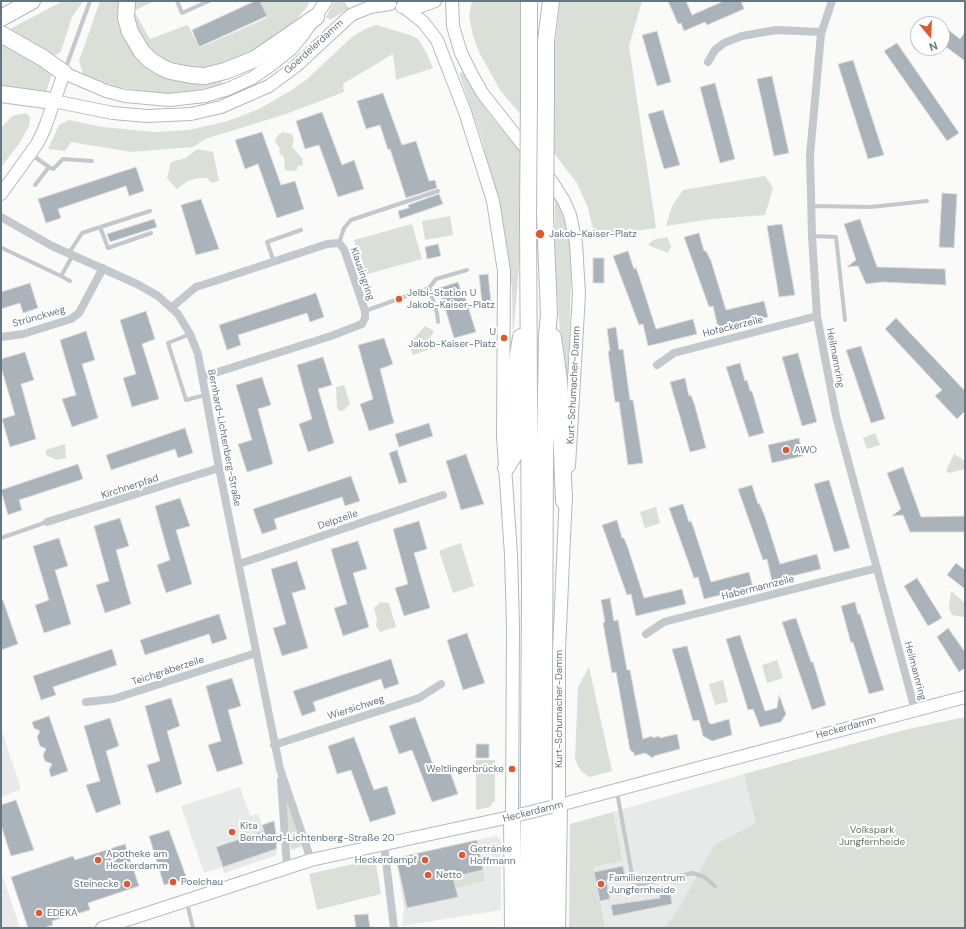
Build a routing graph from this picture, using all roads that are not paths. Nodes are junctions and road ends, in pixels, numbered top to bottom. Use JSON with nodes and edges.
{"nodes":[{"id":1,"x":32,"y":1,"type":"edge"},
{"id":2,"x":90,"y":1,"type":"edge"},
{"id":3,"x":127,"y":1,"type":"edge"},
{"id":4,"x":177,"y":1,"type":"edge"},
{"id":5,"x":209,"y":1,"type":"edge"},
{"id":6,"x":326,"y":1,"type":"edge"},
{"id":7,"x":436,"y":1,"type":"edge"},
{"id":8,"x":452,"y":1,"type":"edge"},
{"id":9,"x":530,"y":1,"type":"edge"},
{"id":10,"x":551,"y":1,"type":"edge"},
{"id":11,"x":832,"y":1,"type":"edge"},
{"id":12,"x":386,"y":3,"type":"edge"},
{"id":13,"x":405,"y":8,"type":"junction"},
{"id":14,"x":316,"y":17,"type":"junction"},
{"id":15,"x":1,"y":18,"type":"edge"},
{"id":16,"x":821,"y":32,"type":"junction"},
{"id":17,"x":1,"y":34,"type":"edge"},
{"id":18,"x":708,"y":62,"type":"dead end"},
{"id":19,"x":64,"y":73,"type":"junction"},
{"id":20,"x":1,"y":94,"type":"edge"},
{"id":21,"x":53,"y":101,"type":"junction"},
{"id":22,"x":30,"y":153,"type":"junction"},
{"id":23,"x":92,"y":161,"type":"dead end"},
{"id":24,"x":48,"y":167,"type":"junction"},
{"id":25,"x":35,"y":186,"type":"dead end"},
{"id":26,"x":438,"y":191,"type":"dead end"},
{"id":27,"x":1,"y":194,"type":"edge"},
{"id":28,"x":928,"y":201,"type":"dead end"},
{"id":29,"x":811,"y":206,"type":"junction"},
{"id":30,"x":150,"y":211,"type":"dead end"},
{"id":31,"x":1,"y":217,"type":"edge"},
{"id":32,"x":100,"y":227,"type":"junction"},
{"id":33,"x":301,"y":230,"type":"dead end"},
{"id":34,"x":151,"y":233,"type":"dead end"},
{"id":35,"x":812,"y":236,"type":"junction"},
{"id":36,"x":339,"y":243,"type":"junction"},
{"id":37,"x":2,"y":248,"type":"edge"},
{"id":38,"x":71,"y":254,"type":"junction"},
{"id":39,"x":274,"y":262,"type":"junction"},
{"id":40,"x":103,"y":268,"type":"junction"},
{"id":41,"x":467,"y":270,"type":"dead end"},
{"id":42,"x":61,"y":276,"type":"junction"},
{"id":43,"x":70,"y":281,"type":"dead end"},
{"id":44,"x":429,"y":288,"type":"junction"},
{"id":45,"x":172,"y":307,"type":"junction"},
{"id":46,"x":364,"y":311,"type":"junction"},
{"id":47,"x":548,"y":314,"type":"junction"},
{"id":48,"x":817,"y":316,"type":"junction"},
{"id":49,"x":845,"y":320,"type":"dead end"},
{"id":50,"x":438,"y":322,"type":"dead end"},
{"id":51,"x":528,"y":327,"type":"junction"},
{"id":52,"x":190,"y":334,"type":"junction"},
{"id":53,"x":1,"y":337,"type":"edge"},
{"id":54,"x":658,"y":365,"type":"dead end"},
{"id":55,"x":202,"y":377,"type":"junction"},
{"id":56,"x":205,"y":395,"type":"junction"},
{"id":57,"x":218,"y":468,"type":"junction"},
{"id":58,"x":506,"y":468,"type":"junction"},
{"id":59,"x":443,"y":495,"type":"dead end"},
{"id":60,"x":564,"y":501,"type":"junction"},
{"id":61,"x":47,"y":522,"type":"joint"},
{"id":62,"x":1,"y":538,"type":"edge"},
{"id":63,"x":238,"y":564,"type":"junction"},
{"id":64,"x":877,"y":568,"type":"junction"},
{"id":65,"x":646,"y":634,"type":"dead end"},
{"id":66,"x":256,"y":653,"type":"junction"},
{"id":67,"x":441,"y":684,"type":"dead end"},
{"id":68,"x":965,"y":697,"type":"edge"},
{"id":69,"x":86,"y":702,"type":"dead end"},
{"id":70,"x":915,"y":710,"type":"junction"},
{"id":71,"x":274,"y":746,"type":"junction"},
{"id":72,"x":280,"y":770,"type":"junction"},
{"id":73,"x":616,"y":790,"type":"junction"},
{"id":74,"x":555,"y":806,"type":"junction"},
{"id":75,"x":516,"y":816,"type":"junction"},
{"id":76,"x":384,"y":845,"type":"junction"},
{"id":77,"x":311,"y":860,"type":"junction"},
{"id":78,"x":287,"y":867,"type":"junction"},
{"id":79,"x":715,"y":886,"type":"dead end"},
{"id":80,"x":186,"y":900,"type":"junction"},
{"id":81,"x":102,"y":928,"type":"edge"},
{"id":82,"x":193,"y":928,"type":"edge"},
{"id":83,"x":394,"y":928,"type":"edge"},
{"id":84,"x":513,"y":928,"type":"edge"},
{"id":85,"x":528,"y":928,"type":"edge"},
{"id":86,"x":543,"y":928,"type":"edge"},
{"id":87,"x":557,"y":928,"type":"edge"}],
"edges":[{"from":1,"to":15,"type":"highway"},
{"from":2,"to":19,"type":"lane"},
{"from":3,"to":14,"type":"highway"},
{"from":4,"to":5,"type":"lane"},
{"from":6,"to":14,"type":"main road","name":"Goerdelerdamm"},
{"from":7,"to":13,"type":"main road"},
{"from":8,"to":60,"type":"main road","name":"Kurt-Schumacher-Damm"},
{"from":9,"to":51,"type":"highway","bridge":true},
{"from":10,"to":47,"type":"highway","bridge":true},
{"from":11,"to":16,"type":"street","name":"Heilmannring"},
{"from":12,"to":13,"type":"main road"},
{"from":12,"to":21,"type":"main road","name":"Goerdelerdamm"},
{"from":13,"to":58,"type":"main road"},
{"from":14,"to":19,"type":"main road","name":"Goerdelerdamm"},
{"from":16,"to":18,"type":"street"},
{"from":16,"to":29,"type":"street","name":"Heilmannring"},
{"from":17,"to":19,"type":"highway"},
{"from":19,"to":21,"type":"main road"},
{"from":20,"to":21,"type":"highway"},
{"from":21,"to":22,"type":"main road"},
{"from":22,"to":24,"type":"lane"},
{"from":22,"to":27,"type":"main road"},
{"from":23,"to":24,"type":"lane"},
{"from":24,"to":25,"type":"lane"},
{"from":26,"to":36,"type":"lane"},
{"from":28,"to":29,"type":"lane"},
{"from":29,"to":35,"type":"street","name":"Heilmannring"},
{"from":30,"to":32,"type":"lane"},
{"from":31,"to":38,"type":"street","name":"Bernhard-Lichtenberg-Straße"},
{"from":32,"to":34,"type":"lane"},
{"from":32,"to":38,"type":"lane"},
{"from":33,"to":39,"type":"lane"},
{"from":35,"to":48,"type":"street","name":"Heilmannring"},
{"from":35,"to":49,"type":"lane"},
{"from":36,"to":39,"type":"street","name":"Klausingring"},
{"from":36,"to":46,"type":"street","name":"Klausingring"},
{"from":37,"to":42,"type":"lane"},
{"from":38,"to":40,"type":"street","name":"Bernhard-Lichtenberg-Straße"},
{"from":38,"to":42,"type":"lane"},
{"from":39,"to":45,"type":"street","name":"Klausingring"},
{"from":40,"to":45,"type":"street","name":"Bernhard-Lichtenberg-Straße"},
{"from":40,"to":53,"type":"street","name":"Strünckweg"},
{"from":41,"to":44,"type":"lane"},
{"from":42,"to":43,"type":"lane"},
{"from":44,"to":46,"type":"lane"},
{"from":44,"to":50,"type":"lane"},
{"from":45,"to":52,"type":"street","name":"Bernhard-Lichtenberg-Straße"},
{"from":46,"to":55,"type":"street","name":"Klausingring"},
{"from":47,"to":60,"type":"highway"},
{"from":47,"to":86,"type":"highway"},
{"from":48,"to":54,"type":"street","name":"Hofackerzeile"},
{"from":48,"to":64,"type":"street","name":"Heilmannring"},
{"from":51,"to":58,"type":"highway"},
{"from":51,"to":85,"type":"highway"},
{"from":52,"to":55,"type":"street","name":"Bernhard-Lichtenberg-Straße"},
{"from":52,"to":56,"type":"lane"},
{"from":55,"to":56,"type":"street","name":"Bernhard-Lichtenberg-Straße"},
{"from":56,"to":57,"type":"street","name":"Bernhard-Lichtenberg-Straße"},
{"from":57,"to":61,"type":"street","name":"Kirchnerpfad"},
{"from":57,"to":63,"type":"street","name":"Bernhard-Lichtenberg-Straße"},
{"from":58,"to":75,"type":"main road"},
{"from":59,"to":63,"type":"street","name":"Delpzeile"},
{"from":60,"to":74,"type":"main road","name":"Kurt-Schumacher-Damm"},
{"from":61,"to":62,"type":"lane"},
{"from":63,"to":66,"type":"street","name":"Bernhard-Lichtenberg-Straße"},
{"from":64,"to":65,"type":"street","name":"Habermannzeile"},
{"from":64,"to":70,"type":"street","name":"Heilmannring"},
{"from":66,"to":69,"type":"street","name":"Teichgräberzeile"},
{"from":66,"to":71,"type":"street","name":"Bernhard-Lichtenberg-Straße"},
{"from":67,"to":71,"type":"street","name":"Wiersichweg"},
{"from":68,"to":70,"type":"main road","name":"Heckerdamm"},
{"from":70,"to":73,"type":"main road","name":"Heckerdamm"},
{"from":71,"to":72,"type":"street","name":"Bernhard-Lichtenberg-Straße"},
{"from":72,"to":77,"type":"street","name":"Bernhard-Lichtenberg-Straße"},
{"from":72,"to":78,"type":"street","name":"Bernhard-Lichtenberg-Straße"},
{"from":73,"to":74,"type":"main road","name":"Heckerdamm"},
{"from":73,"to":79,"type":"lane"},
{"from":74,"to":75,"type":"main road","name":"Heckerdamm","bridge":true},
{"from":74,"to":87,"type":"highway"},
{"from":75,"to":76,"type":"main road","name":"Heckerdamm"},
{"from":75,"to":84,"type":"highway"},
{"from":76,"to":77,"type":"main road","name":"Heckerdamm"},
{"from":76,"to":83,"type":"street"},
{"from":77,"to":78,"type":"main road","name":"Heckerdamm"},
{"from":78,"to":80,"type":"main road","name":"Heckerdamm"},
{"from":80,"to":81,"type":"main road","name":"Heckerdamm"},
{"from":80,"to":82,"type":"lane"}]}
